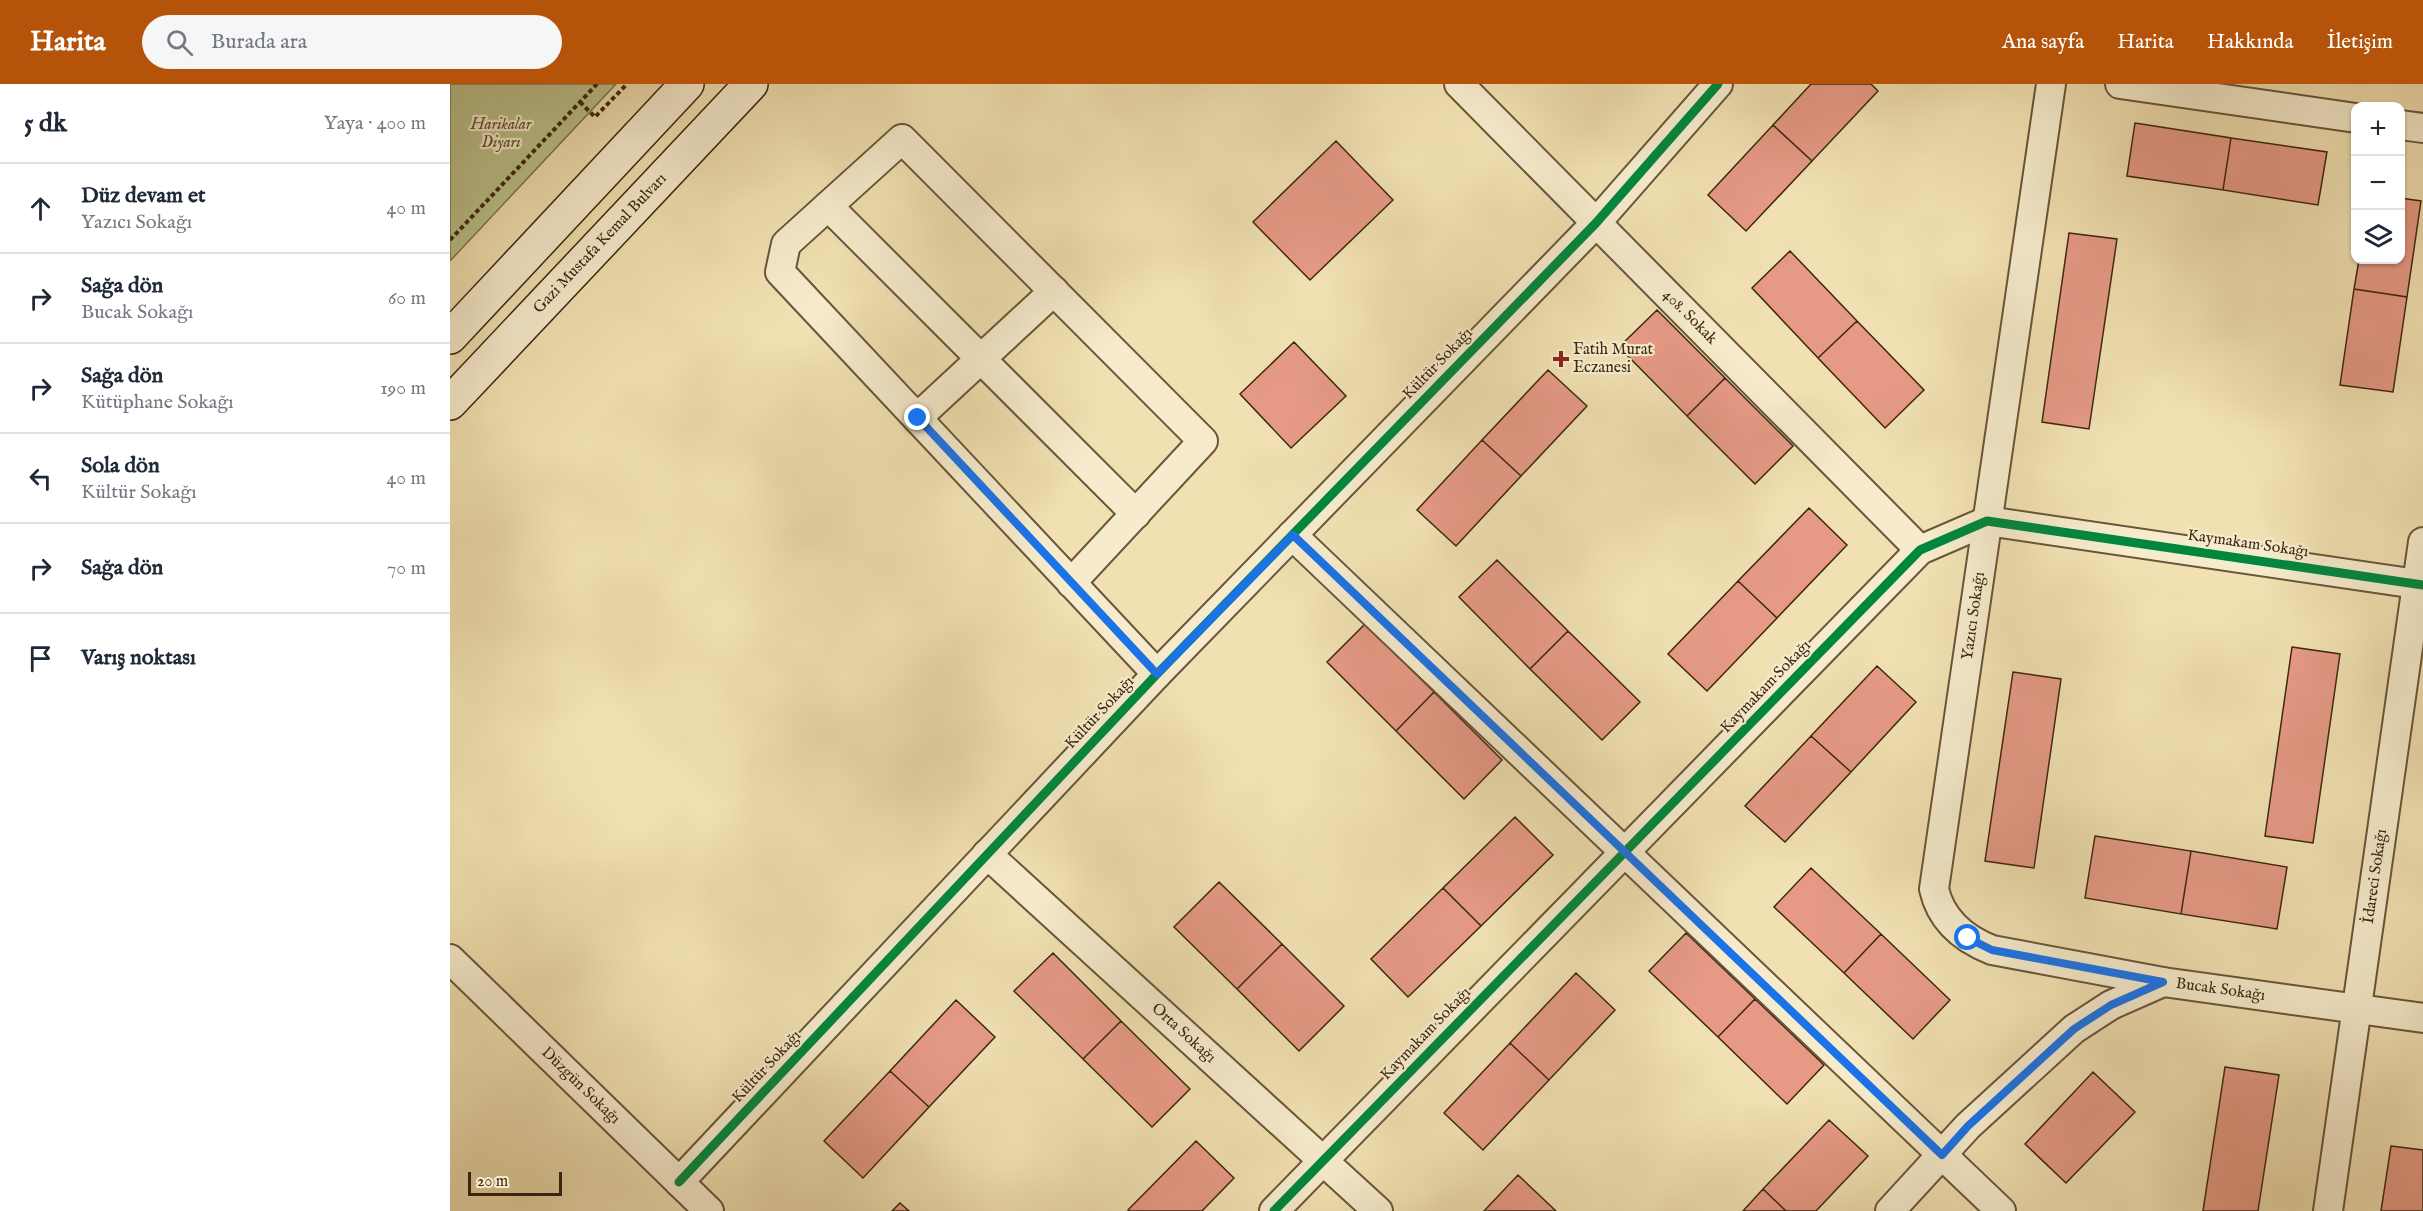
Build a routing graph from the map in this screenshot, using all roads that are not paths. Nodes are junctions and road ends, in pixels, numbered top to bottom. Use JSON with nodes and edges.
{"nodes":[{"id":1,"x":687,"y":84,"type":"edge"},
{"id":2,"x":751,"y":84,"type":"edge"},
{"id":3,"x":1459,"y":84,"type":"edge"},
{"id":4,"x":1718,"y":84,"type":"edge"},
{"id":5,"x":2051,"y":84,"type":"edge"},
{"id":6,"x":2120,"y":84,"type":"edge"},
{"id":7,"x":2351,"y":117,"type":"edge"},
{"id":8,"x":2405,"y":126,"type":"edge"},
{"id":9,"x":2423,"y":128,"type":"edge"},
{"id":10,"x":828,"y":206,"type":"junction"},
{"id":11,"x":1596,"y":223,"type":"junction"},
{"id":12,"x":1054,"y":291,"type":"junction"},
{"id":13,"x":450,"y":337,"type":"edge"},
{"id":14,"x":982,"y":360,"type":"junction"},
{"id":15,"x":450,"y":403,"type":"edge"},
{"id":16,"x":918,"y":418,"type":"junction"},
{"id":17,"x":1136,"y":514,"type":"junction"},
{"id":18,"x":1987,"y":521,"type":"junction"},
{"id":19,"x":1293,"y":535,"type":"junction"},
{"id":20,"x":2423,"y":542,"type":"edge"},
{"id":21,"x":1920,"y":550,"type":"junction"},
{"id":22,"x":1071,"y":582,"type":"junction"},
{"id":23,"x":2420,"y":584,"type":"edge"},
{"id":24,"x":1157,"y":674,"type":"junction"},
{"id":25,"x":1625,"y":852,"type":"junction"},
{"id":26,"x":987,"y":854,"type":"junction"},
{"id":27,"x":450,"y":959,"type":"edge"},
{"id":28,"x":2163,"y":982,"type":"junction"},
{"id":29,"x":2357,"y":1009,"type":"junction"},
{"id":30,"x":2423,"y":1018,"type":"edge"},
{"id":31,"x":1942,"y":1155,"type":"junction"},
{"id":32,"x":1323,"y":1161,"type":"junction"},
{"id":33,"x":679,"y":1182,"type":"junction"},
{"id":34,"x":709,"y":1211,"type":"edge"},
{"id":35,"x":1274,"y":1211,"type":"edge"},
{"id":36,"x":1378,"y":1211,"type":"edge"},
{"id":37,"x":1890,"y":1211,"type":"edge"},
{"id":38,"x":2001,"y":1211,"type":"edge"},
{"id":39,"x":2328,"y":1211,"type":"edge"}],
"edges":[{"from":1,"to":13,"type":"main road"},
{"from":2,"to":15,"type":"main road","name":"Gazi Mustafa Kemal Bulvarı"},
{"from":3,"to":11,"type":"street","name":"408. Sokak"},
{"from":4,"to":11,"type":"street","name":"Kültür Sokağı"},
{"from":5,"to":18,"type":"street","name":"Yazıcı Sokağı"},
{"from":6,"to":7,"type":"street"},
{"from":8,"to":9,"type":"street"},
{"from":10,"to":12,"type":"street"},
{"from":10,"to":14,"type":"street"},
{"from":10,"to":16,"type":"street"},
{"from":11,"to":19,"type":"street","name":"Kültür Sokağı"},
{"from":11,"to":21,"type":"street","name":"408. Sokak"},
{"from":12,"to":14,"type":"street"},
{"from":12,"to":17,"type":"street"},
{"from":14,"to":16,"type":"street"},
{"from":14,"to":17,"type":"street"},
{"from":16,"to":22,"type":"street"},
{"from":17,"to":22,"type":"street"},
{"from":18,"to":21,"type":"street","name":"Kaymakam Sokağı"},
{"from":18,"to":23,"type":"street","name":"Kaymakam Sokağı"},
{"from":18,"to":28,"type":"street","name":"Yazıcı Sokağı"},
{"from":19,"to":24,"type":"street","name":"Kültür Sokağı"},
{"from":19,"to":25,"type":"street"},
{"from":20,"to":23,"type":"street","name":"İdareci Sokağı"},
{"from":21,"to":25,"type":"street","name":"Kaymakam Sokağı"},
{"from":22,"to":24,"type":"street"},
{"from":23,"to":29,"type":"street","name":"İdareci Sokağı"},
{"from":24,"to":26,"type":"street","name":"Kültür Sokağı"},
{"from":25,"to":31,"type":"street"},
{"from":25,"to":32,"type":"street","name":"Kaymakam Sokağı"},
{"from":26,"to":32,"type":"street","name":"Orta Sokağı"},
{"from":26,"to":33,"type":"street","name":"Kültür Sokağı"},
{"from":27,"to":33,"type":"street","name":"Düzgün Sokağı"},
{"from":28,"to":29,"type":"street","name":"Bucak Sokağı"},
{"from":28,"to":31,"type":"street","name":"Bucak Sokağı"},
{"from":29,"to":30,"type":"street","name":"Bucak Sokağı"},
{"from":29,"to":39,"type":"street","name":"İdareci Sokağı"},
{"from":31,"to":37,"type":"street","name":"Bucak Sokağı"},
{"from":31,"to":38,"type":"street"},
{"from":32,"to":35,"type":"street","name":"Kaymakam Sokağı"},
{"from":32,"to":36,"type":"street","name":"Orta Sokağı"},
{"from":33,"to":34,"type":"street","name":"Düzgün Sokağı"}]}
